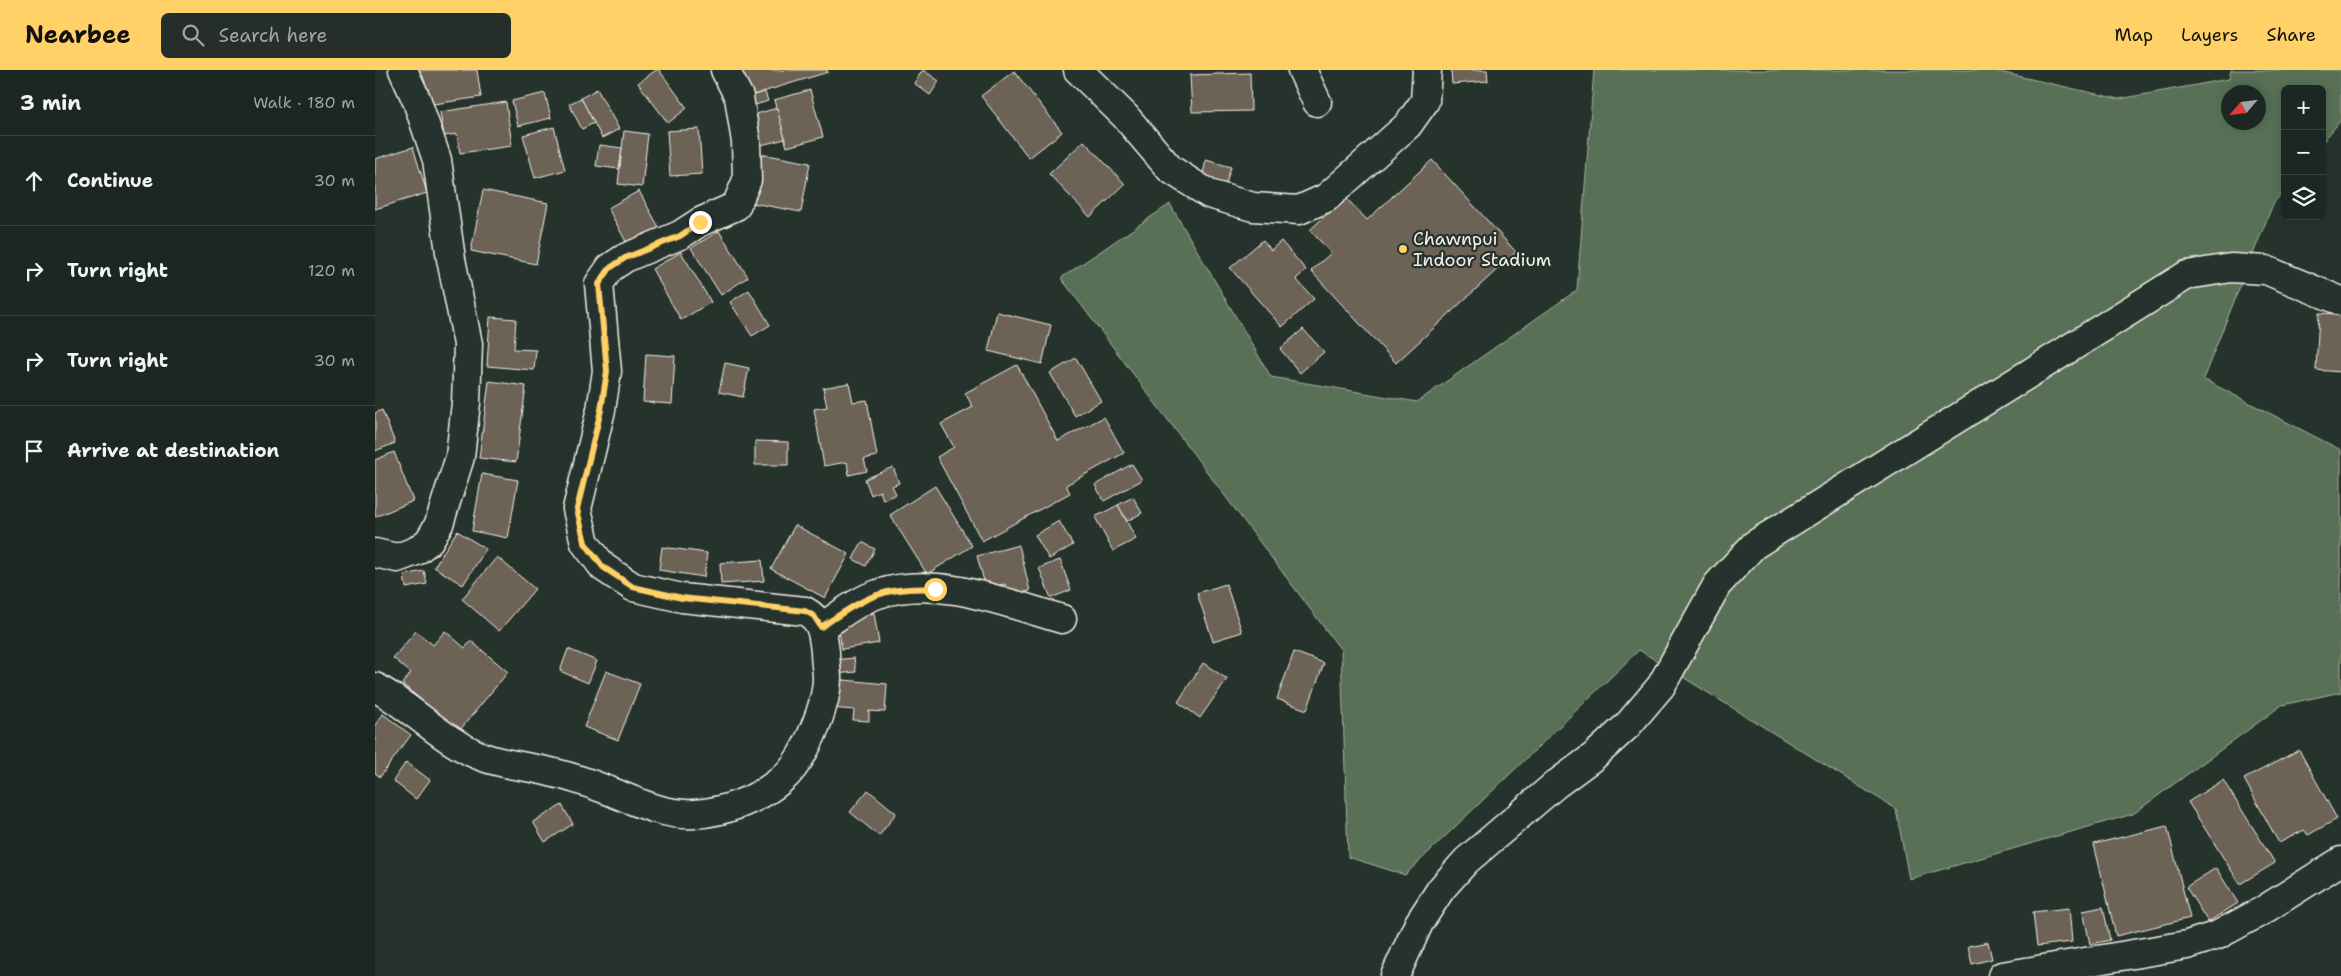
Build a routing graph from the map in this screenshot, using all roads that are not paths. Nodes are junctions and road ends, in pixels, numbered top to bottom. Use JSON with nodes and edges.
{"nodes":[{"id":1,"x":403,"y":70,"type":"edge"},
{"id":2,"x":725,"y":70,"type":"edge"},
{"id":3,"x":1078,"y":70,"type":"edge"},
{"id":4,"x":1302,"y":70,"type":"edge"},
{"id":5,"x":1427,"y":70,"type":"edge"},
{"id":6,"x":1317,"y":102,"type":"dead end"},
{"id":7,"x":2341,"y":300,"type":"edge"},
{"id":8,"x":375,"y":553,"type":"edge"},
{"id":9,"x":1062,"y":619,"type":"dead end"},
{"id":10,"x":821,"y":627,"type":"junction"},
{"id":11,"x":375,"y":687,"type":"edge"},
{"id":12,"x":2341,"y":861,"type":"edge"},
{"id":13,"x":2341,"y":876,"type":"edge"},
{"id":14,"x":2313,"y":879,"type":"junction"},
{"id":15,"x":1395,"y":976,"type":"edge"},
{"id":16,"x":2002,"y":976,"type":"edge"}],
"edges":[{"from":1,"to":8,"type":"street"},
{"from":2,"to":10,"type":"street"},
{"from":3,"to":5,"type":"street"},
{"from":4,"to":6,"type":"street"},
{"from":7,"to":15,"type":"street"},
{"from":9,"to":10,"type":"street"},
{"from":10,"to":11,"type":"street"},
{"from":12,"to":14,"type":"street"},
{"from":13,"to":14,"type":"street"},
{"from":14,"to":16,"type":"street"}]}
